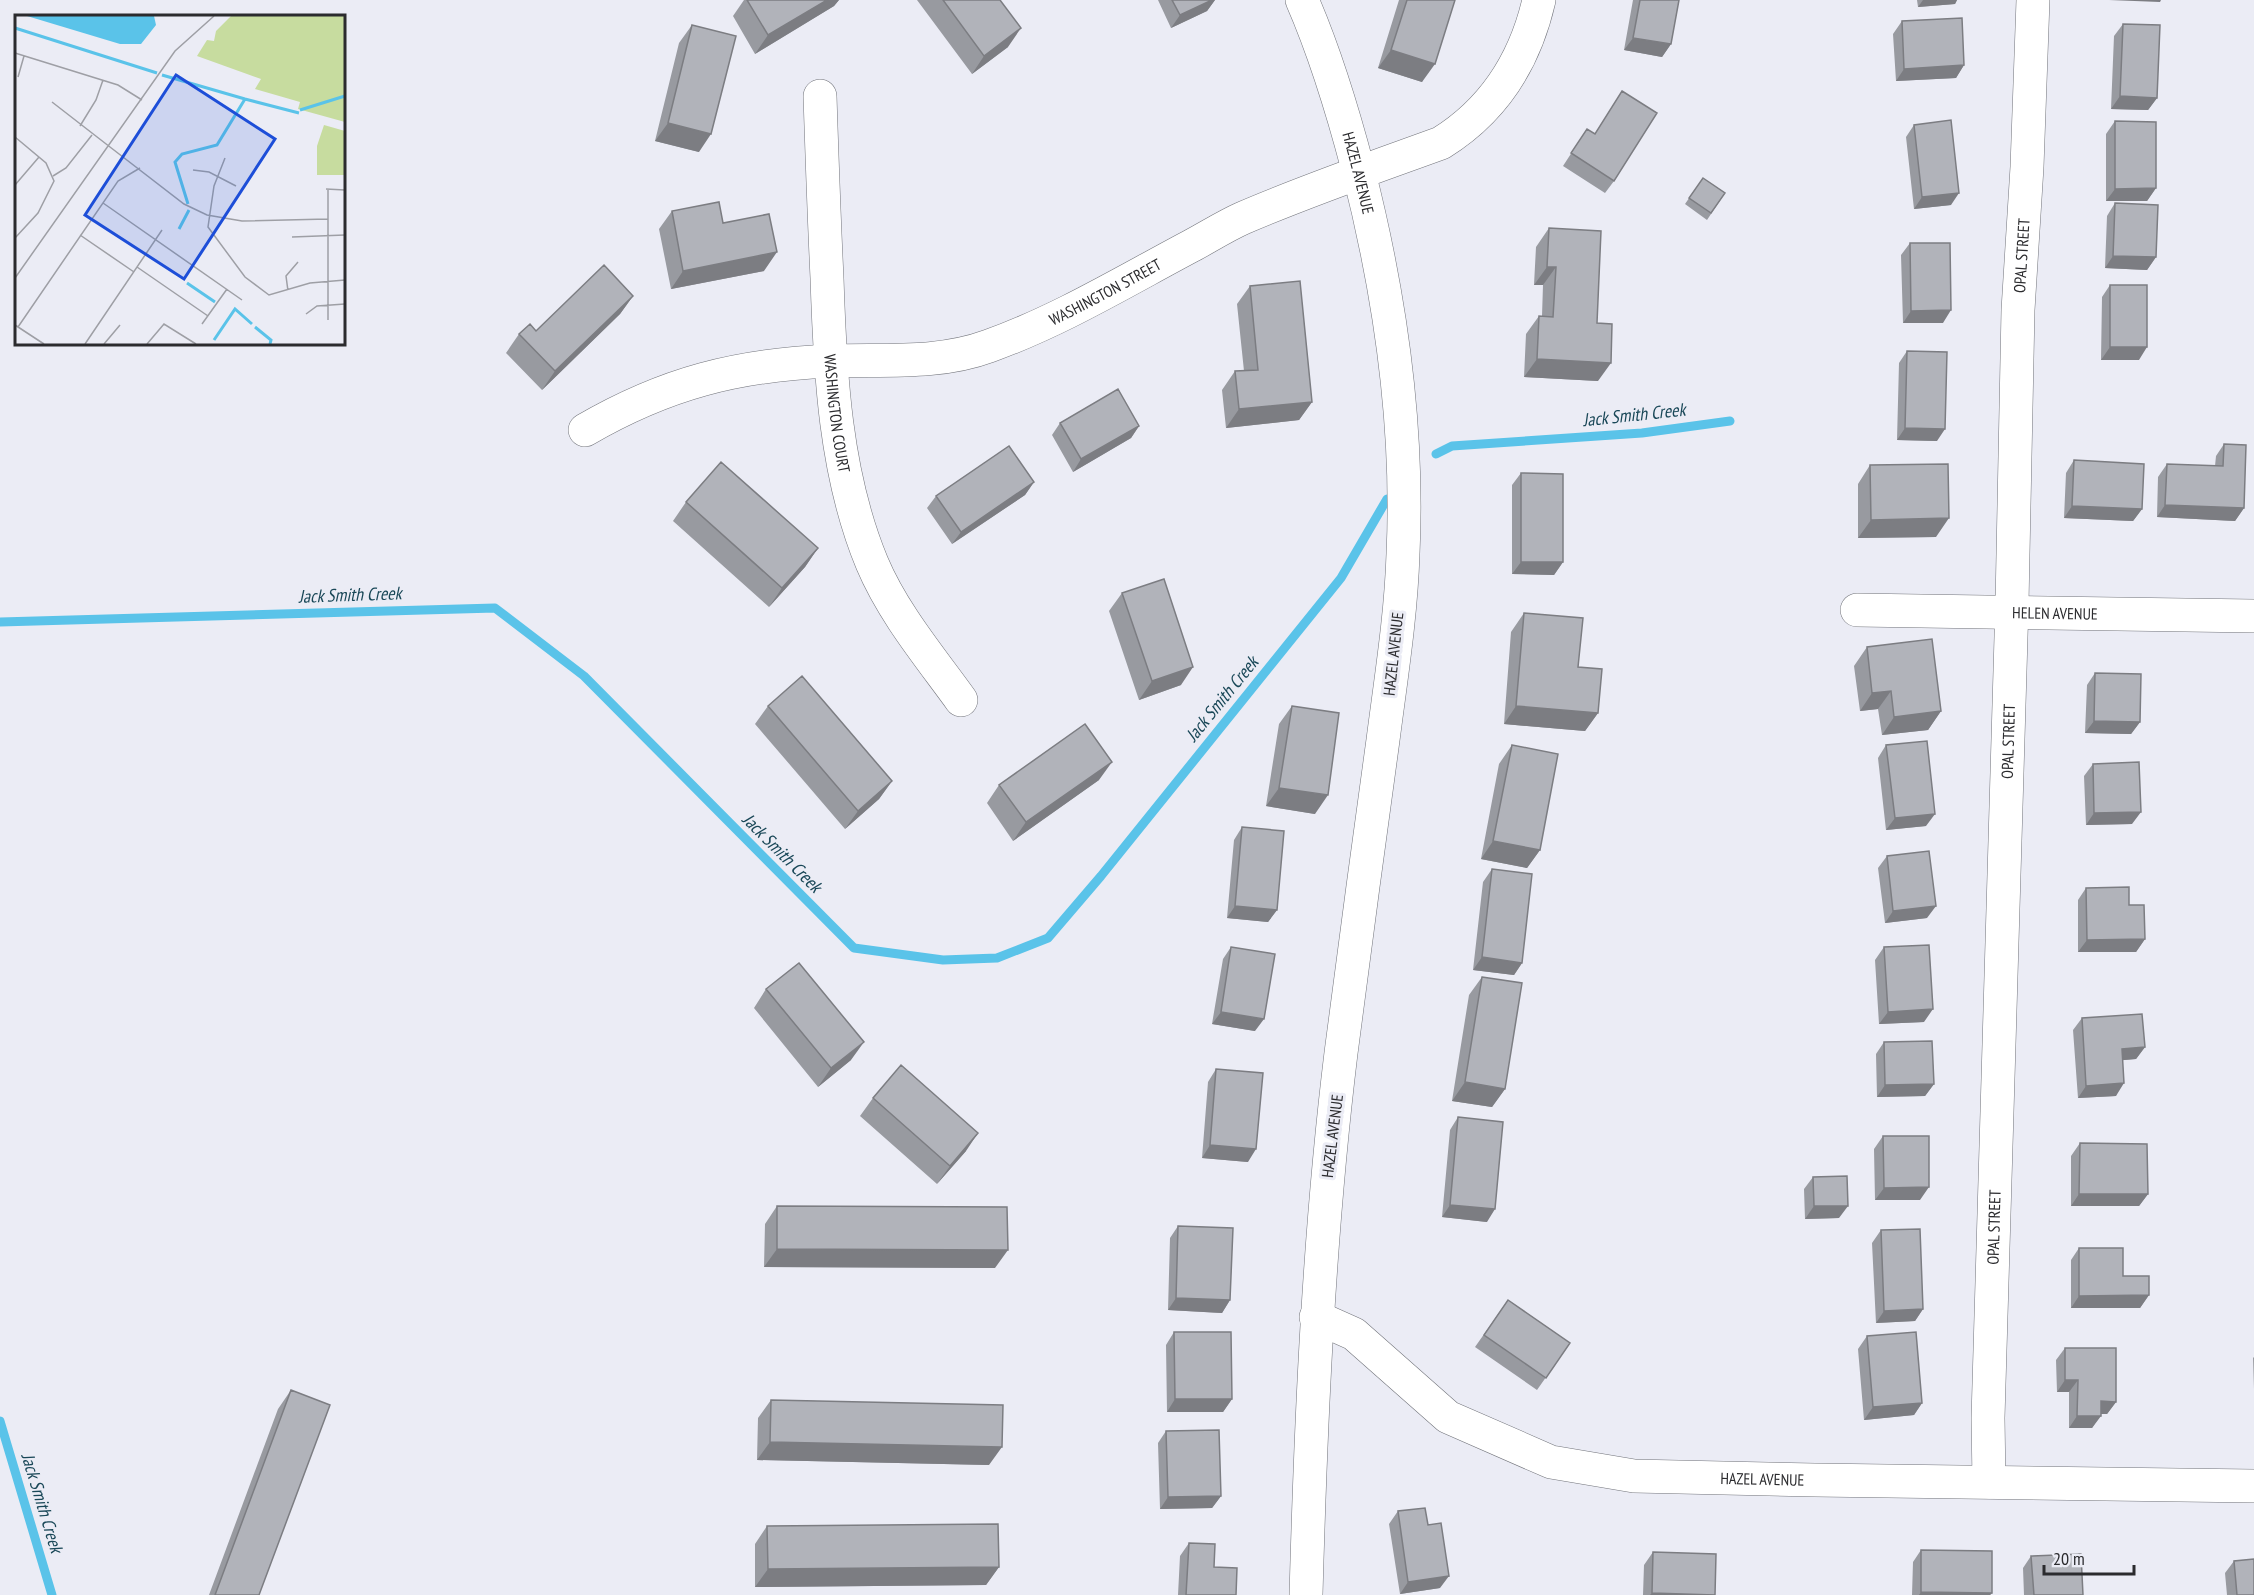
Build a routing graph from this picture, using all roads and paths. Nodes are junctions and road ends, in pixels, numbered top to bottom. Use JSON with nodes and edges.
{"nodes":[{"id":1,"x":1302,"y":0,"type":"edge"},
{"id":2,"x":1539,"y":0,"type":"edge"},
{"id":3,"x":2033,"y":0,"type":"edge"},
{"id":4,"x":820,"y":96,"type":"dead end"},
{"id":5,"x":1359,"y":173,"type":"junction"},
{"id":6,"x":830,"y":362,"type":"junction"},
{"id":7,"x":585,"y":430,"type":"dead end"},
{"id":8,"x":1857,"y":610,"type":"dead end"},
{"id":9,"x":2011,"y":612,"type":"junction"},
{"id":10,"x":2254,"y":616,"type":"edge"},
{"id":11,"x":961,"y":700,"type":"dead end"},
{"id":12,"x":1316,"y":1317,"type":"junction"},
{"id":13,"x":1989,"y":1482,"type":"junction"},
{"id":14,"x":2254,"y":1486,"type":"edge"},
{"id":15,"x":1306,"y":1595,"type":"edge"}],
"edges":[{"from":1,"to":5,"type":"street","name":"HAZEL AVENUE"},
{"from":2,"to":5,"type":"street","name":"WASHINGTON STREET"},
{"from":3,"to":9,"type":"street","name":"OPAL STREET"},
{"from":4,"to":6,"type":"street","name":"WASHINGTON COURT"},
{"from":5,"to":6,"type":"street","name":"WASHINGTON STREET"},
{"from":5,"to":12,"type":"street","name":"HAZEL AVENUE"},
{"from":6,"to":7,"type":"street","name":"WASHINGTON STREET"},
{"from":6,"to":11,"type":"street","name":"WASHINGTON COURT"},
{"from":8,"to":9,"type":"street","name":"HELEN AVENUE"},
{"from":9,"to":10,"type":"street","name":"HELEN AVENUE"},
{"from":9,"to":13,"type":"street","name":"OPAL STREET"},
{"from":12,"to":13,"type":"street","name":"HAZEL AVENUE"},
{"from":12,"to":15,"type":"street","name":"HAZEL AVENUE"},
{"from":13,"to":14,"type":"street","name":"HAZEL AVENUE"}]}
